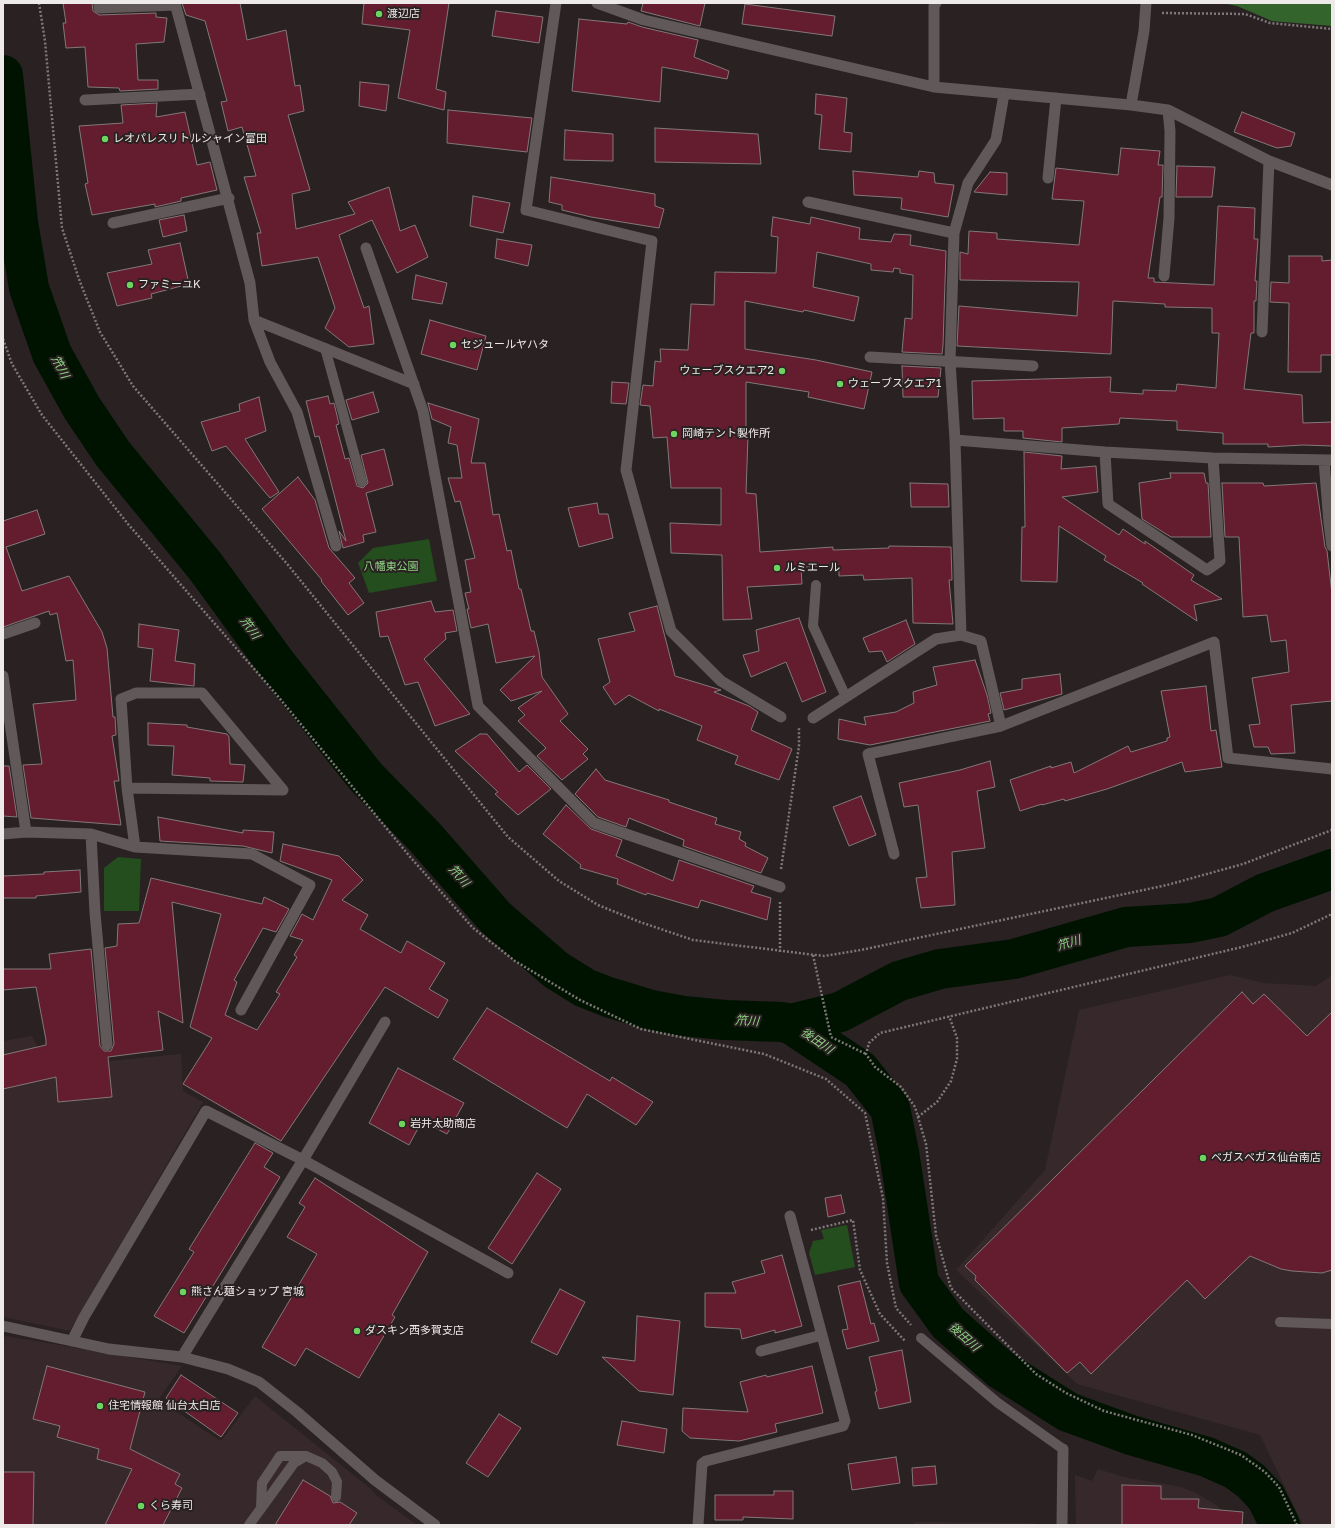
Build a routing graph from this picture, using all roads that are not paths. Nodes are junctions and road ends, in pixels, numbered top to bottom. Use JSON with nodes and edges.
{"nodes":[{"id":1,"x":99,"y":3,"type":"edge"},
{"id":2,"x":556,"y":3,"type":"edge"},
{"id":3,"x":597,"y":3,"type":"edge"},
{"id":4,"x":936,"y":3,"type":"edge"},
{"id":5,"x":1146,"y":3,"type":"edge"},
{"id":6,"x":175,"y":4,"type":"edge"},
{"id":7,"x":934,"y":87,"type":"junction"},
{"id":8,"x":200,"y":94,"type":"junction"},
{"id":9,"x":1004,"y":94,"type":"junction"},
{"id":10,"x":1056,"y":98,"type":"junction"},
{"id":11,"x":85,"y":100,"type":"dead end"},
{"id":12,"x":1132,"y":105,"type":"junction"},
{"id":13,"x":1168,"y":110,"type":"junction"},
{"id":14,"x":1269,"y":161,"type":"junction"},
{"id":15,"x":1048,"y":178,"type":"dead end"},
{"id":16,"x":1332,"y":185,"type":"edge"},
{"id":17,"x":229,"y":198,"type":"junction"},
{"id":18,"x":808,"y":202,"type":"dead end"},
{"id":19,"x":113,"y":223,"type":"dead end"},
{"id":20,"x":954,"y":233,"type":"junction"},
{"id":21,"x":366,"y":248,"type":"dead end"},
{"id":22,"x":1164,"y":276,"type":"dead end"},
{"id":23,"x":254,"y":320,"type":"junction"},
{"id":24,"x":1262,"y":332,"type":"dead end"},
{"id":25,"x":324,"y":348,"type":"junction"},
{"id":26,"x":870,"y":357,"type":"dead end"},
{"id":27,"x":950,"y":361,"type":"junction"},
{"id":28,"x":1033,"y":366,"type":"dead end"},
{"id":29,"x":414,"y":384,"type":"junction"},
{"id":30,"x":955,"y":440,"type":"junction"},
{"id":31,"x":1105,"y":452,"type":"junction"},
{"id":32,"x":1213,"y":458,"type":"junction"},
{"id":33,"x":1328,"y":460,"type":"edge"},
{"id":34,"x":362,"y":482,"type":"dead end"},
{"id":35,"x":1331,"y":523,"type":"edge"},
{"id":36,"x":336,"y":546,"type":"dead end"},
{"id":37,"x":1332,"y":546,"type":"edge"},
{"id":38,"x":816,"y":585,"type":"dead end"},
{"id":39,"x":35,"y":623,"type":"dead end"},
{"id":40,"x":3,"y":634,"type":"edge"},
{"id":41,"x":961,"y":635,"type":"junction"},
{"id":42,"x":3,"y":676,"type":"edge"},
{"id":43,"x":846,"y":697,"type":"junction"},
{"id":44,"x":781,"y":717,"type":"dead end"},
{"id":45,"x":813,"y":718,"type":"dead end"},
{"id":46,"x":1001,"y":726,"type":"junction"},
{"id":47,"x":1332,"y":769,"type":"edge"},
{"id":48,"x":127,"y":788,"type":"junction"},
{"id":49,"x":26,"y":832,"type":"junction"},
{"id":50,"x":3,"y":834,"type":"edge"},
{"id":51,"x":91,"y":834,"type":"junction"},
{"id":52,"x":135,"y":847,"type":"junction"},
{"id":53,"x":894,"y":854,"type":"dead end"},
{"id":54,"x":780,"y":886,"type":"road end"},
{"id":55,"x":240,"y":1010,"type":"dead end"},
{"id":56,"x":385,"y":1022,"type":"dead end"},
{"id":57,"x":107,"y":1045,"type":"dead end"},
{"id":58,"x":303,"y":1160,"type":"junction"},
{"id":59,"x":790,"y":1216,"type":"dead end"},
{"id":60,"x":508,"y":1273,"type":"dead end"},
{"id":61,"x":1280,"y":1322,"type":"dead end"},
{"id":62,"x":1332,"y":1324,"type":"edge"},
{"id":63,"x":3,"y":1326,"type":"edge"},
{"id":64,"x":822,"y":1335,"type":"junction"},
{"id":65,"x":923,"y":1340,"type":"road end"},
{"id":66,"x":72,"y":1341,"type":"junction"},
{"id":67,"x":761,"y":1351,"type":"dead end"},
{"id":68,"x":182,"y":1358,"type":"junction"},
{"id":69,"x":1062,"y":1449,"type":"joint"},
{"id":70,"x":306,"y":1456,"type":"junction"},
{"id":71,"x":336,"y":1497,"type":"dead end"},
{"id":72,"x":261,"y":1508,"type":"junction"},
{"id":73,"x":249,"y":1525,"type":"edge"},
{"id":74,"x":435,"y":1525,"type":"edge"},
{"id":75,"x":698,"y":1525,"type":"edge"},
{"id":76,"x":1062,"y":1525,"type":"edge"}],
"edges":[{"from":1,"to":6,"type":"street"},
{"from":2,"to":44,"type":"street"},
{"from":3,"to":7,"type":"street"},
{"from":4,"to":7,"type":"street"},
{"from":5,"to":12,"type":"street"},
{"from":6,"to":8,"type":"street"},
{"from":7,"to":9,"type":"street"},
{"from":8,"to":11,"type":"street"},
{"from":8,"to":17,"type":"street"},
{"from":9,"to":10,"type":"street"},
{"from":9,"to":20,"type":"street"},
{"from":10,"to":12,"type":"street"},
{"from":10,"to":15,"type":"street"},
{"from":12,"to":13,"type":"street"},
{"from":13,"to":14,"type":"street"},
{"from":13,"to":22,"type":"street"},
{"from":14,"to":16,"type":"street"},
{"from":14,"to":24,"type":"street"},
{"from":17,"to":19,"type":"street"},
{"from":17,"to":23,"type":"street"},
{"from":18,"to":20,"type":"street"},
{"from":20,"to":27,"type":"street"},
{"from":21,"to":29,"type":"street"},
{"from":23,"to":25,"type":"street"},
{"from":23,"to":36,"type":"street"},
{"from":25,"to":29,"type":"street"},
{"from":25,"to":34,"type":"lane"},
{"from":26,"to":27,"type":"street"},
{"from":27,"to":28,"type":"street"},
{"from":27,"to":30,"type":"street"},
{"from":29,"to":54,"type":"street"},
{"from":30,"to":31,"type":"street"},
{"from":30,"to":41,"type":"street"},
{"from":31,"to":32,"type":"street"},
{"from":31,"to":32,"type":"street"},
{"from":32,"to":33,"type":"street"},
{"from":33,"to":35,"type":"street"},
{"from":35,"to":37,"type":"street"},
{"from":38,"to":43,"type":"lane"},
{"from":39,"to":40,"type":"street"},
{"from":41,"to":43,"type":"street"},
{"from":41,"to":46,"type":"street"},
{"from":42,"to":49,"type":"street"},
{"from":43,"to":45,"type":"street"},
{"from":46,"to":47,"type":"street"},
{"from":46,"to":53,"type":"street"},
{"from":48,"to":48,"type":"street"},
{"from":48,"to":52,"type":"street"},
{"from":49,"to":50,"type":"street"},
{"from":49,"to":51,"type":"street"},
{"from":51,"to":52,"type":"street"},
{"from":51,"to":57,"type":"street"},
{"from":52,"to":55,"type":"street"},
{"from":56,"to":58,"type":"street"},
{"from":58,"to":60,"type":"street"},
{"from":58,"to":66,"type":"street"},
{"from":58,"to":68,"type":"street"},
{"from":59,"to":64,"type":"street"},
{"from":61,"to":62,"type":"lane"},
{"from":63,"to":66,"type":"street"},
{"from":64,"to":67,"type":"street"},
{"from":64,"to":75,"type":"street"},
{"from":65,"to":69,"type":"lane"},
{"from":66,"to":68,"type":"street"},
{"from":68,"to":74,"type":"street"},
{"from":69,"to":76,"type":"street"},
{"from":70,"to":71,"type":"lane"},
{"from":70,"to":72,"type":"lane"},
{"from":70,"to":72,"type":"lane"},
{"from":72,"to":73,"type":"lane"}]}
